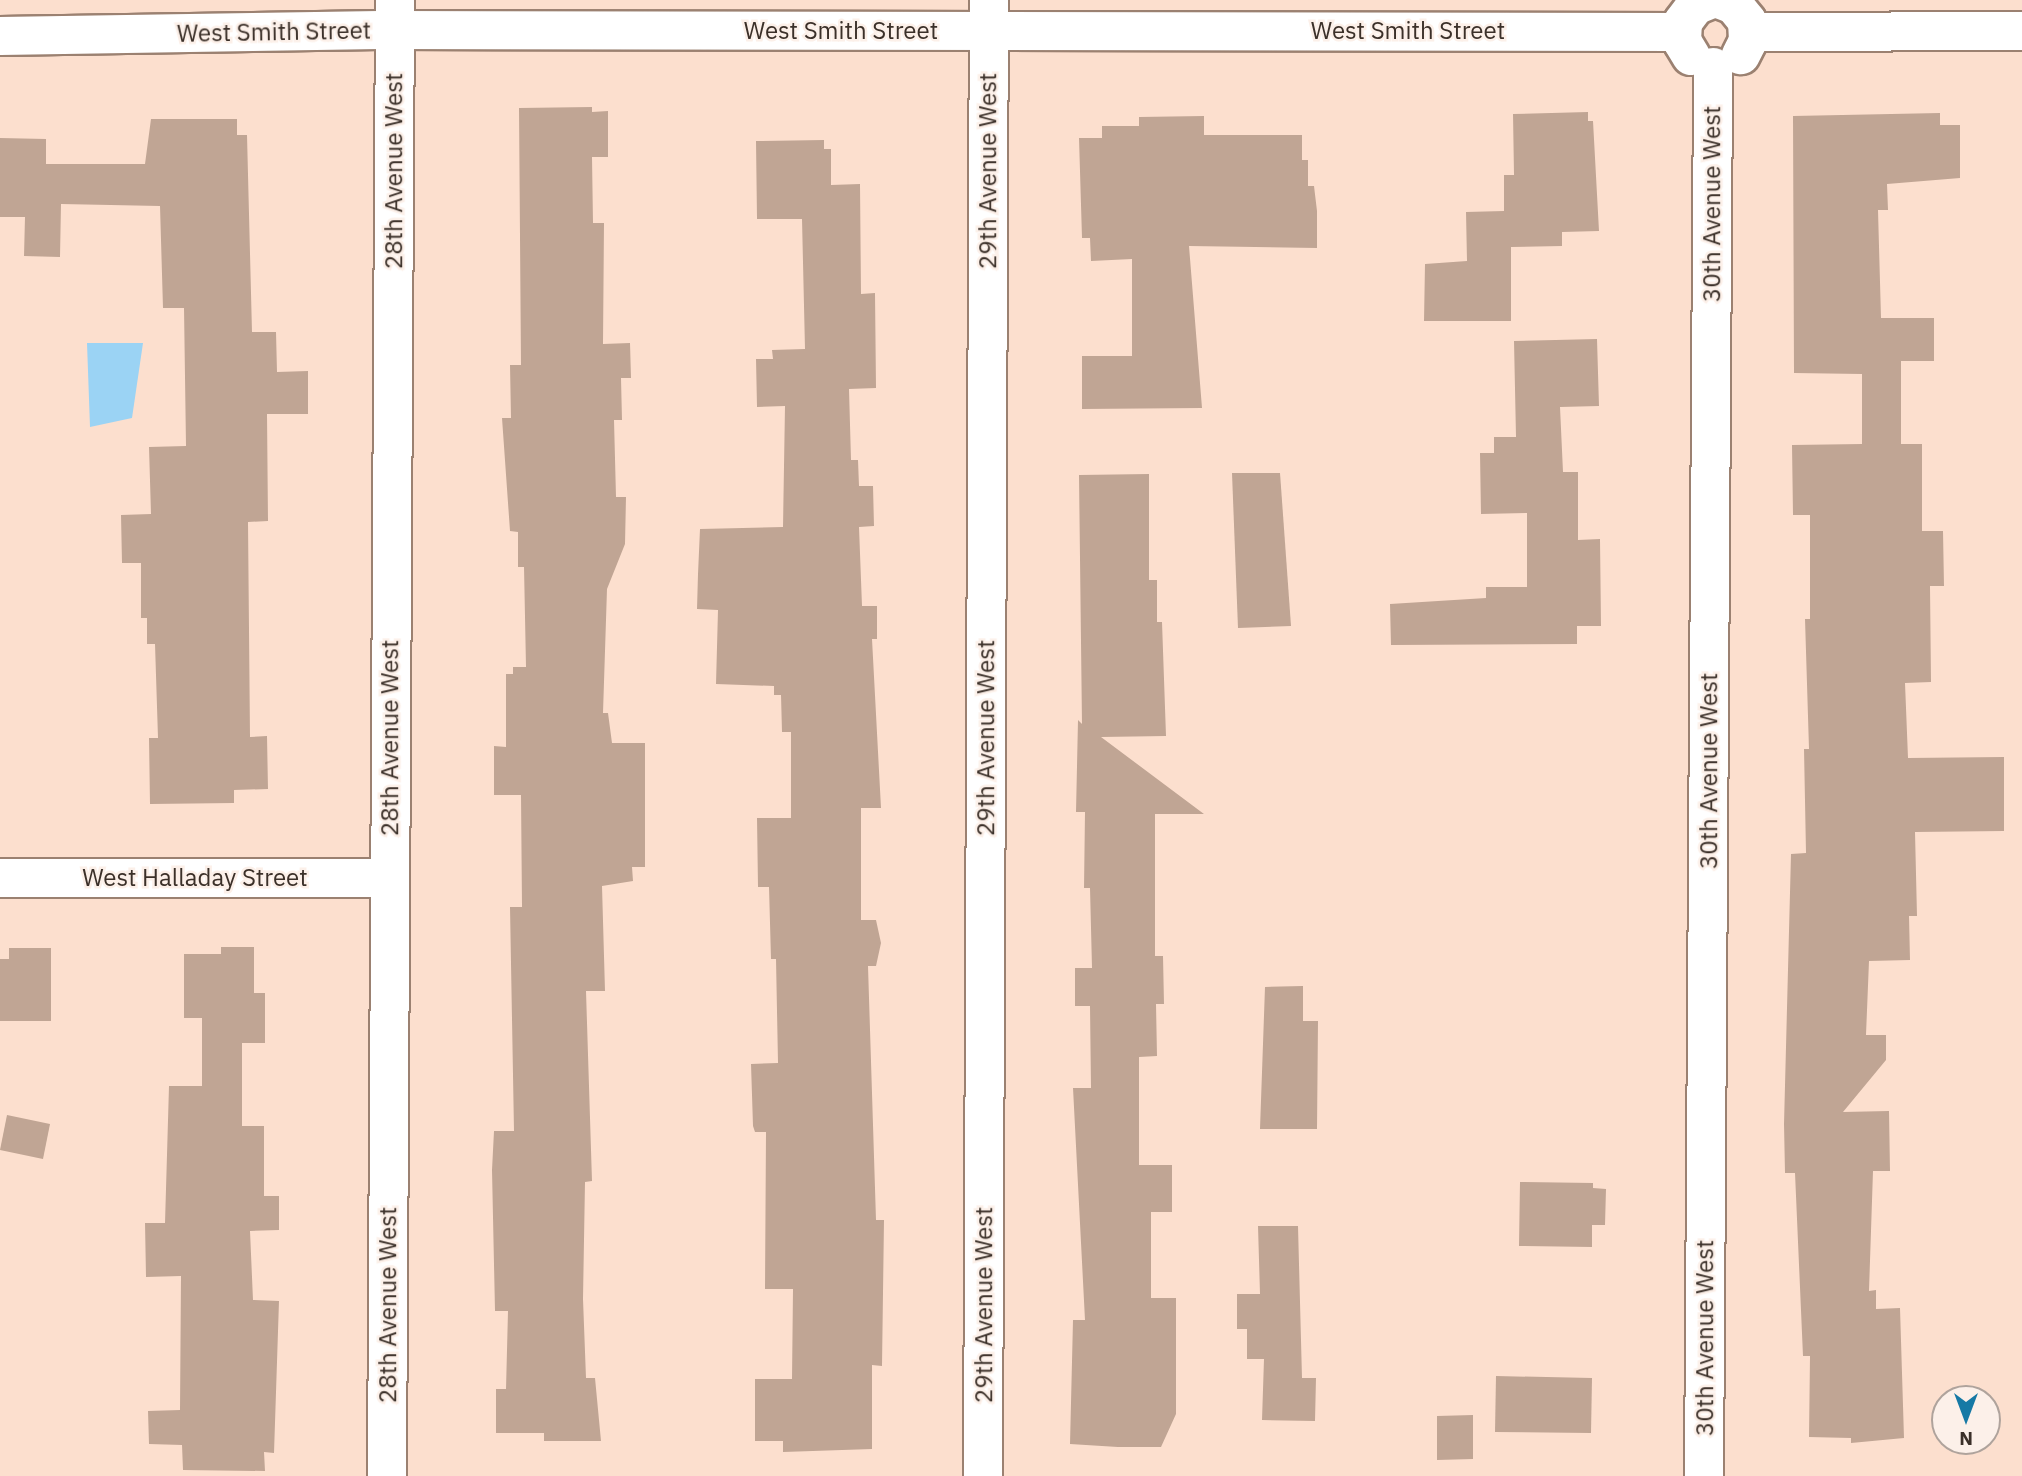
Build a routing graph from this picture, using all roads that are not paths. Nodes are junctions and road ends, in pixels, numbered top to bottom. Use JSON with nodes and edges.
{"nodes":[{"id":1,"x":1710,"y":0,"type":"edge"},
{"id":2,"x":1720,"y":0,"type":"edge"},
{"id":3,"x":395,"y":15,"type":"edge"},
{"id":4,"x":989,"y":16,"type":"edge"},
{"id":5,"x":2022,"y":31,"type":"edge"},
{"id":6,"x":1681,"y":32,"type":"junction"},
{"id":7,"x":1749,"y":32,"type":"junction"},
{"id":8,"x":0,"y":36,"type":"edge"},
{"id":9,"x":1713,"y":67,"type":"junction"},
{"id":10,"x":0,"y":878,"type":"edge"},
{"id":11,"x":390,"y":878,"type":"junction"},
{"id":12,"x":387,"y":1476,"type":"edge"},
{"id":13,"x":983,"y":1476,"type":"edge"},
{"id":14,"x":1704,"y":1476,"type":"edge"}],
"edges":[{"from":1,"to":6,"type":"street"},
{"from":2,"to":7,"type":"street"},
{"from":3,"to":4,"type":"street","name":"West Smith Street"},
{"from":3,"to":8,"type":"street","name":"West Smith Street"},
{"from":3,"to":11,"type":"street","name":"28th Avenue West"},
{"from":4,"to":6,"type":"street","name":"West Smith Street"},
{"from":4,"to":13,"type":"street","name":"29th Avenue West"},
{"from":5,"to":7,"type":"street"},
{"from":6,"to":9,"type":"street"},
{"from":7,"to":9,"type":"street"},
{"from":9,"to":14,"type":"street","name":"30th Avenue West"},
{"from":10,"to":11,"type":"street","name":"West Halladay Street"},
{"from":11,"to":12,"type":"street","name":"28th Avenue West"}]}
